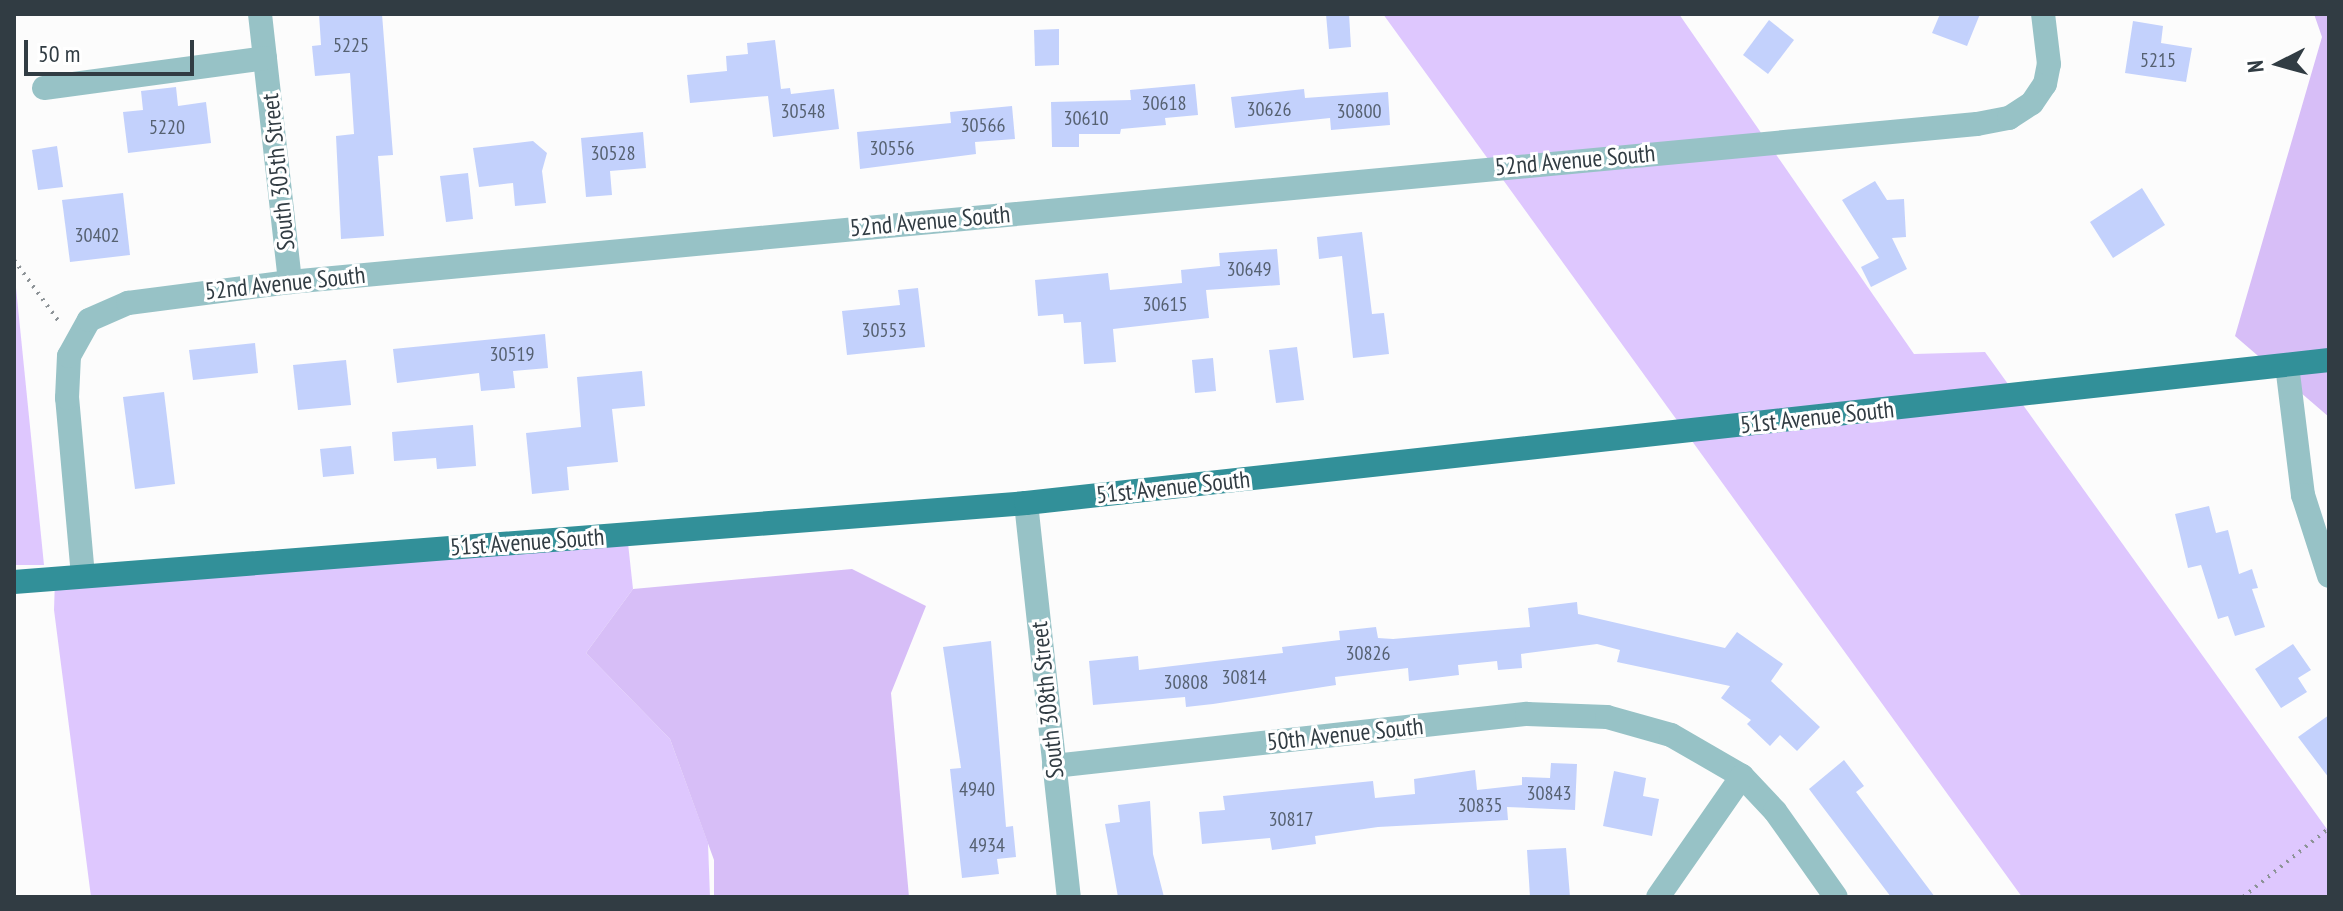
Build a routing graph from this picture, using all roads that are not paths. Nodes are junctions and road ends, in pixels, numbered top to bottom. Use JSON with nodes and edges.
{"nodes":[{"id":1,"x":260,"y":14,"type":"edge"},
{"id":2,"x":2043,"y":14,"type":"edge"},
{"id":3,"x":265,"y":58,"type":"junction"},
{"id":4,"x":44,"y":88,"type":"dead end"},
{"id":5,"x":290,"y":282,"type":"junction"},
{"id":6,"x":2329,"y":360,"type":"edge"},
{"id":7,"x":2287,"y":365,"type":"junction"},
{"id":8,"x":1026,"y":503,"type":"junction"},
{"id":9,"x":83,"y":576,"type":"junction"},
{"id":10,"x":2329,"y":576,"type":"edge"},
{"id":11,"x":14,"y":582,"type":"edge"},
{"id":12,"x":1054,"y":766,"type":"junction"},
{"id":13,"x":1742,"y":776,"type":"junction"},
{"id":14,"x":1069,"y":897,"type":"edge"},
{"id":15,"x":1658,"y":897,"type":"edge"},
{"id":16,"x":1836,"y":897,"type":"edge"}],
"edges":[{"from":1,"to":3,"type":"street","name":"South 305th Street"},
{"from":2,"to":5,"type":"street","name":"52nd Avenue South"},
{"from":3,"to":4,"type":"street"},
{"from":3,"to":5,"type":"street","name":"South 305th Street"},
{"from":5,"to":9,"type":"street","name":"52nd Avenue South"},
{"from":6,"to":7,"type":"main road","name":"51st Avenue South"},
{"from":7,"to":8,"type":"main road","name":"51st Avenue South"},
{"from":7,"to":10,"type":"street"},
{"from":8,"to":9,"type":"main road","name":"51st Avenue South"},
{"from":8,"to":12,"type":"street","name":"South 308th Street"},
{"from":9,"to":11,"type":"main road","name":"51st Avenue South"},
{"from":12,"to":13,"type":"street","name":"50th Avenue South"},
{"from":12,"to":14,"type":"street","name":"South 308th Street"},
{"from":13,"to":15,"type":"street"},
{"from":13,"to":16,"type":"street","name":"50th Avenue South"}]}
